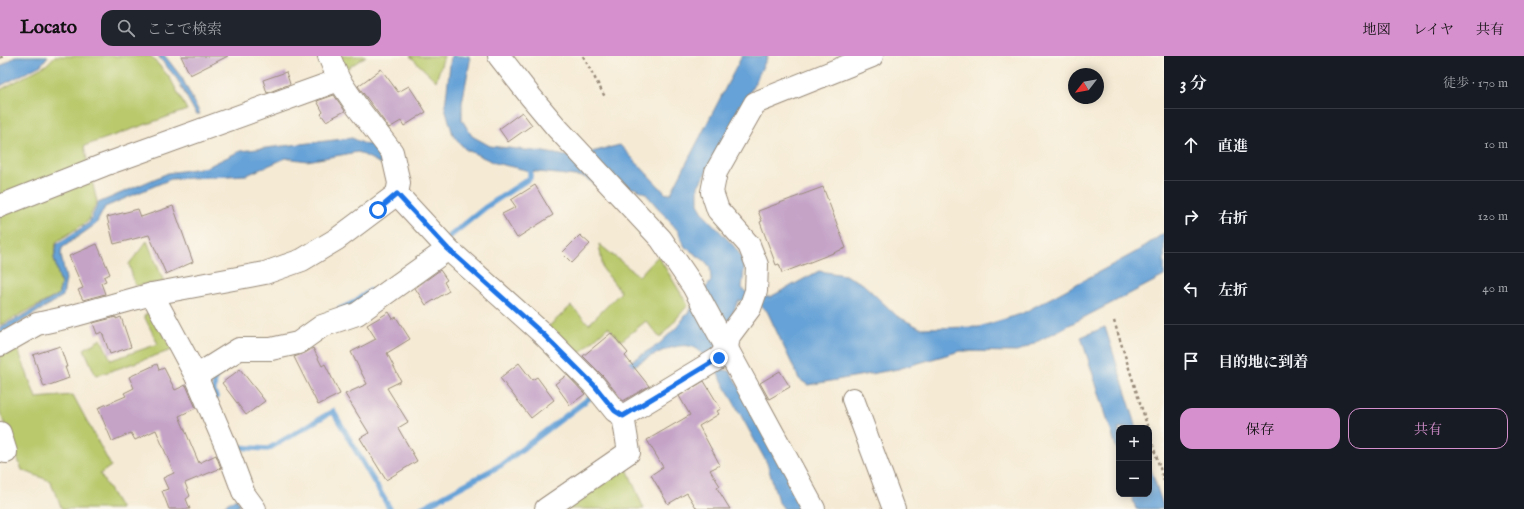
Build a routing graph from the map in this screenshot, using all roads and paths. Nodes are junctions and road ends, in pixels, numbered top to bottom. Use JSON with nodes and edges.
{"nodes":[{"id":1,"x":3,"y":56,"type":"edge"},
{"id":2,"x":329,"y":56,"type":"edge"},
{"id":3,"x":500,"y":56,"type":"edge"},
{"id":4,"x":583,"y":56,"type":"edge"},
{"id":5,"x":872,"y":56,"type":"edge"},
{"id":6,"x":0,"y":58,"type":"edge"},
{"id":7,"x":339,"y":80,"type":"junction"},
{"id":8,"x":605,"y":97,"type":"dead end"},
{"id":9,"x":397,"y":194,"type":"junction"},
{"id":10,"x":0,"y":206,"type":"edge"},
{"id":11,"x":444,"y":245,"type":"junction"},
{"id":12,"x":152,"y":294,"type":"junction"},
{"id":13,"x":1114,"y":321,"type":"dead end"},
{"id":14,"x":0,"y":345,"type":"edge"},
{"id":15,"x":718,"y":356,"type":"junction"},
{"id":16,"x":196,"y":376,"type":"junction"},
{"id":17,"x":853,"y":399,"type":"dead end"},
{"id":18,"x":623,"y":416,"type":"junction"},
{"id":19,"x":1147,"y":425,"type":"edge"},
{"id":20,"x":1152,"y":443,"type":"edge"},
{"id":21,"x":1164,"y":481,"type":"edge"},
{"id":22,"x":255,"y":509,"type":"edge"},
{"id":23,"x":546,"y":509,"type":"edge"},
{"id":24,"x":814,"y":509,"type":"edge"},
{"id":25,"x":894,"y":509,"type":"edge"}],
"edges":[{"from":1,"to":6,"type":"path"},
{"from":2,"to":7,"type":"street"},
{"from":3,"to":15,"type":"street"},
{"from":4,"to":8,"type":"path"},
{"from":5,"to":15,"type":"street"},
{"from":7,"to":9,"type":"street"},
{"from":7,"to":10,"type":"street"},
{"from":9,"to":11,"type":"street"},
{"from":9,"to":12,"type":"street"},
{"from":11,"to":16,"type":"street"},
{"from":11,"to":18,"type":"street"},
{"from":12,"to":14,"type":"street"},
{"from":12,"to":16,"type":"street"},
{"from":13,"to":19,"type":"path"},
{"from":15,"to":18,"type":"street"},
{"from":15,"to":24,"type":"street"},
{"from":16,"to":22,"type":"street"},
{"from":17,"to":25,"type":"street"},
{"from":18,"to":23,"type":"street"},
{"from":20,"to":21,"type":"path"}]}
